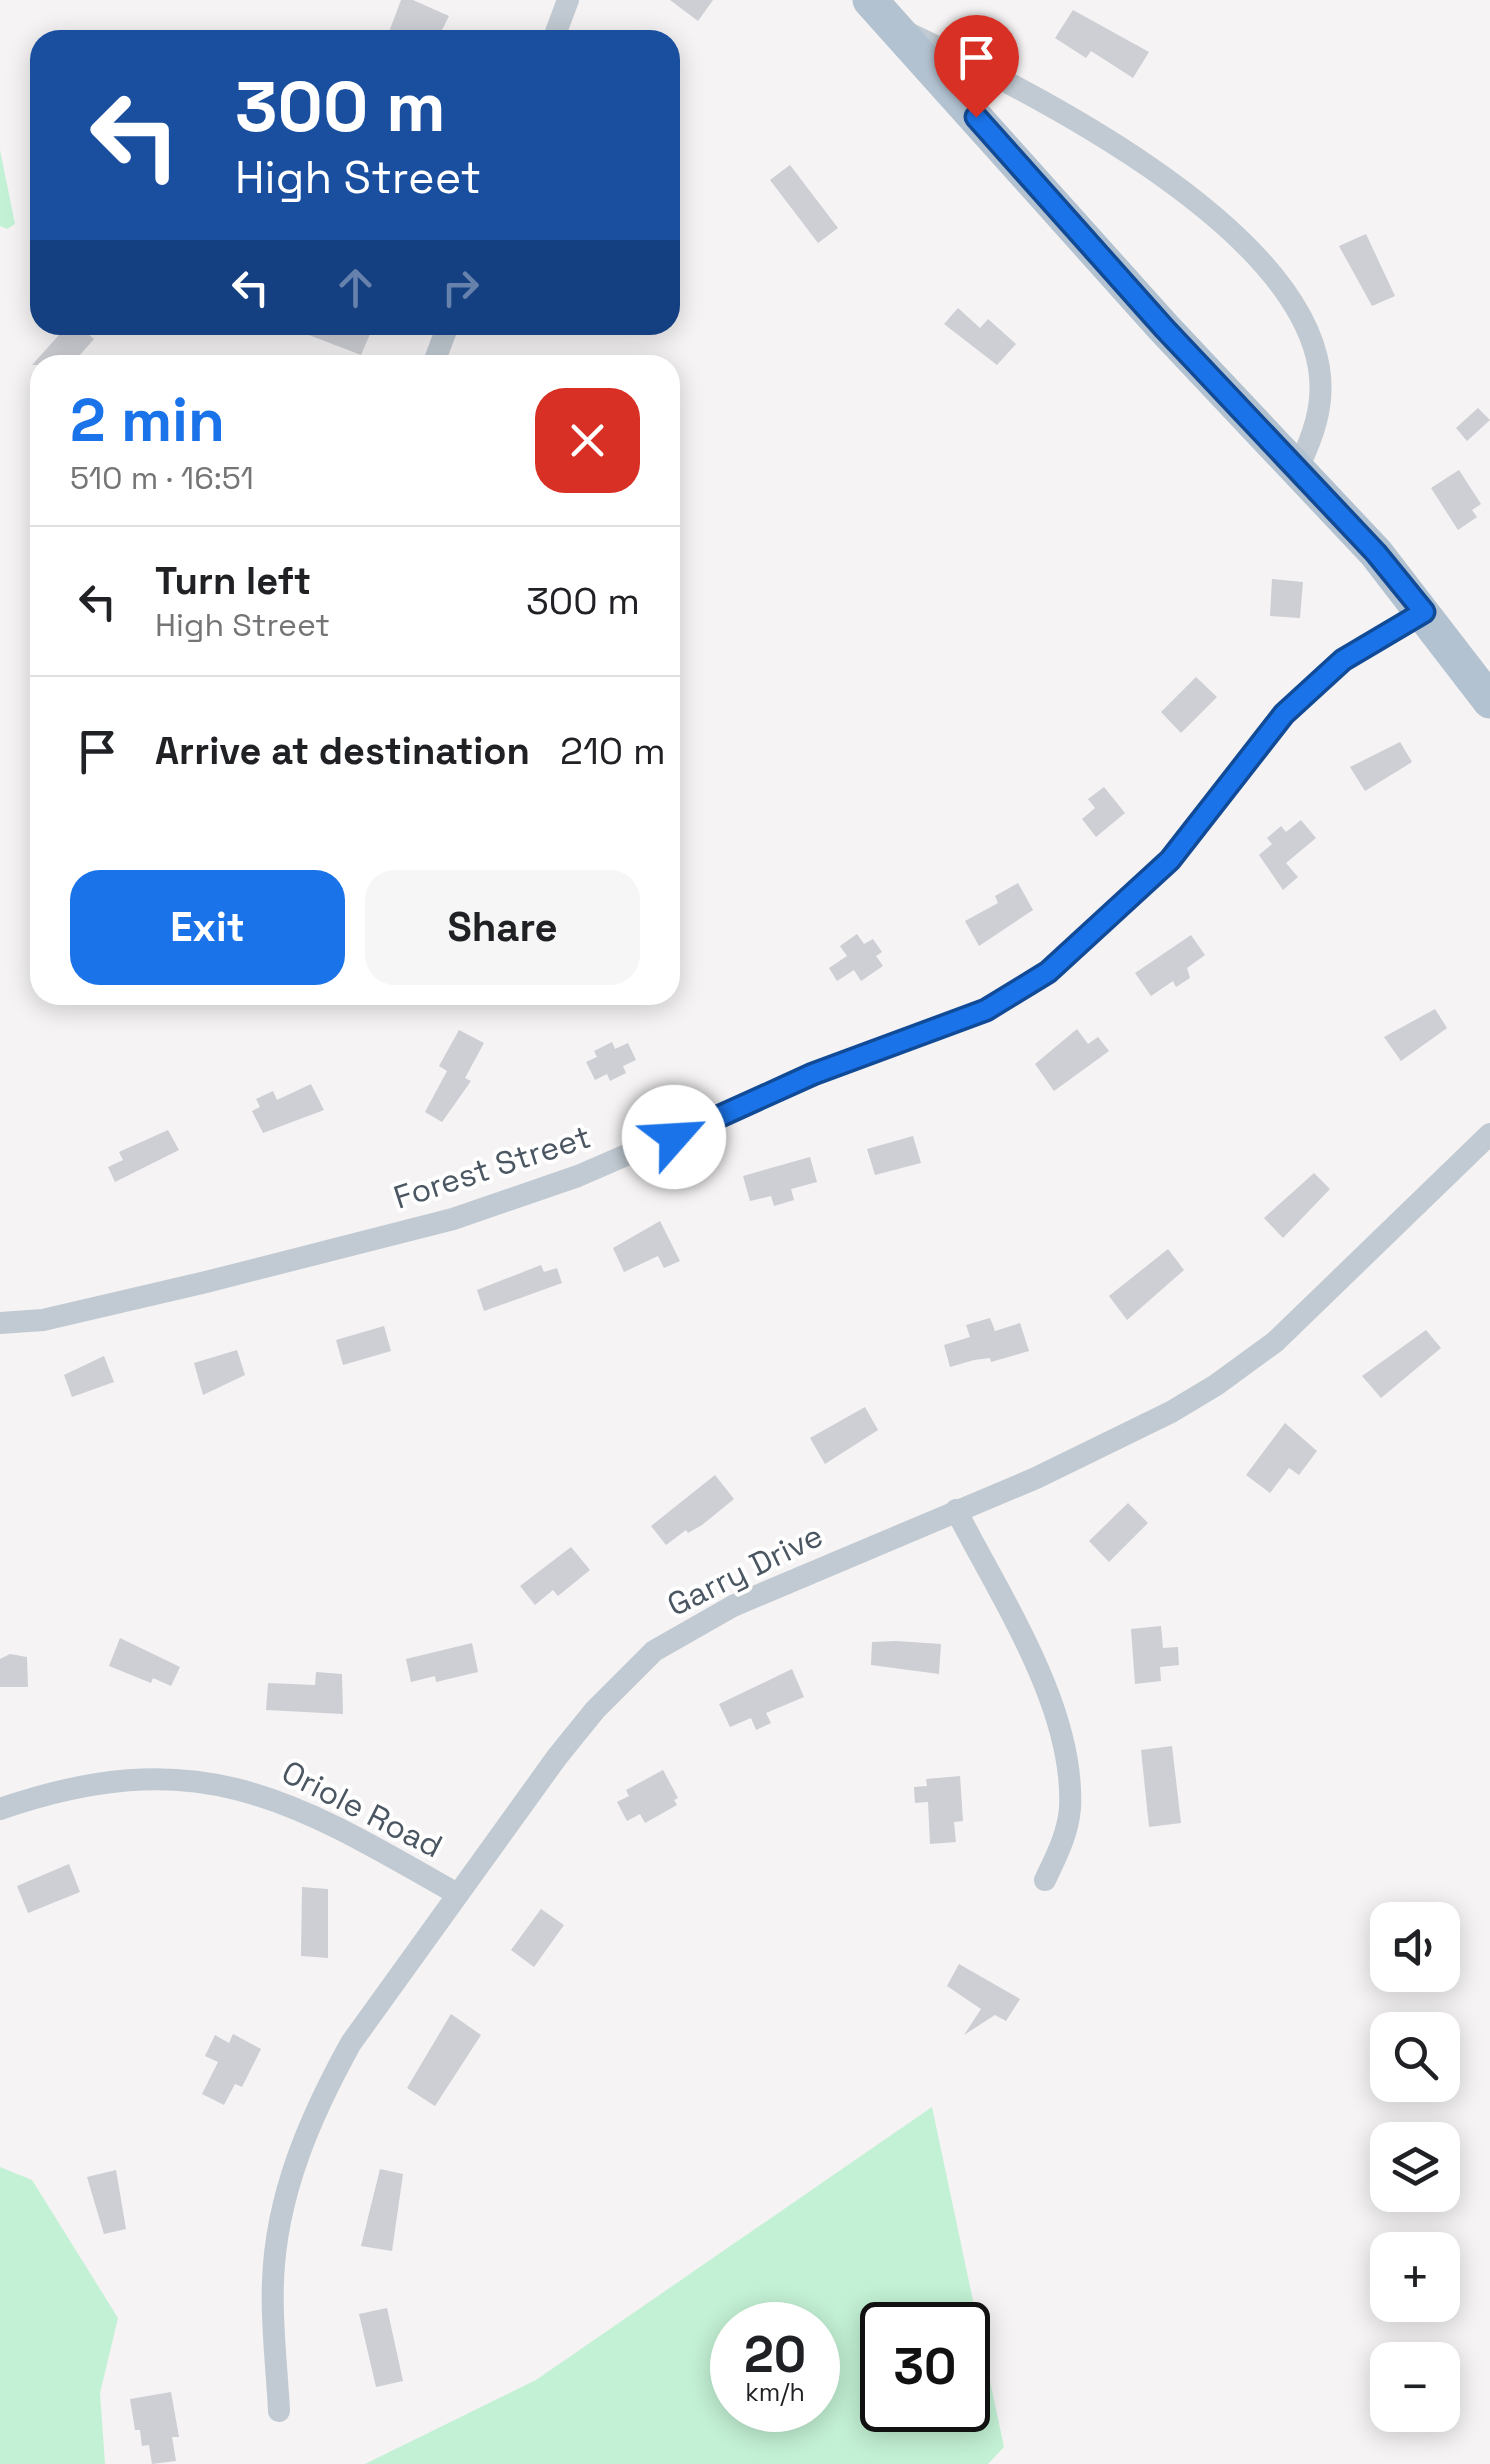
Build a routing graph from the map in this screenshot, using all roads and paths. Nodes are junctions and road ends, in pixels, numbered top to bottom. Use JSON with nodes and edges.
{"nodes":[{"id":1,"x":568,"y":0,"type":"edge"},
{"id":2,"x":882,"y":13,"type":"edge"},
{"id":3,"x":557,"y":30,"type":"edge"},
{"id":4,"x":1297,"y":470,"type":"junction"},
{"id":5,"x":1424,"y":612,"type":"junction"},
{"id":6,"x":1490,"y":701,"type":"edge"},
{"id":7,"x":1490,"y":1134,"type":"edge"},
{"id":8,"x":0,"y":1323,"type":"edge"},
{"id":9,"x":956,"y":1510,"type":"junction"},
{"id":10,"x":0,"y":1809,"type":"edge"},
{"id":11,"x":1046,"y":1880,"type":"dead end"},
{"id":12,"x":457,"y":1894,"type":"junction"},
{"id":13,"x":279,"y":2411,"type":"dead end"}],
"edges":[{"from":1,"to":3,"type":"street"},
{"from":2,"to":4,"type":"main road"},
{"from":2,"to":4,"type":"street"},
{"from":4,"to":5,"type":"main road"},
{"from":5,"to":6,"type":"main road"},
{"from":5,"to":8,"type":"street","name":"Forest Street"},
{"from":7,"to":9,"type":"street","name":"Garry Drive"},
{"from":9,"to":11,"type":"street"},
{"from":9,"to":12,"type":"street","name":"Garry Drive"},
{"from":10,"to":12,"type":"street","name":"Oriole Road"},
{"from":12,"to":13,"type":"street","name":"Garry Drive"}]}
